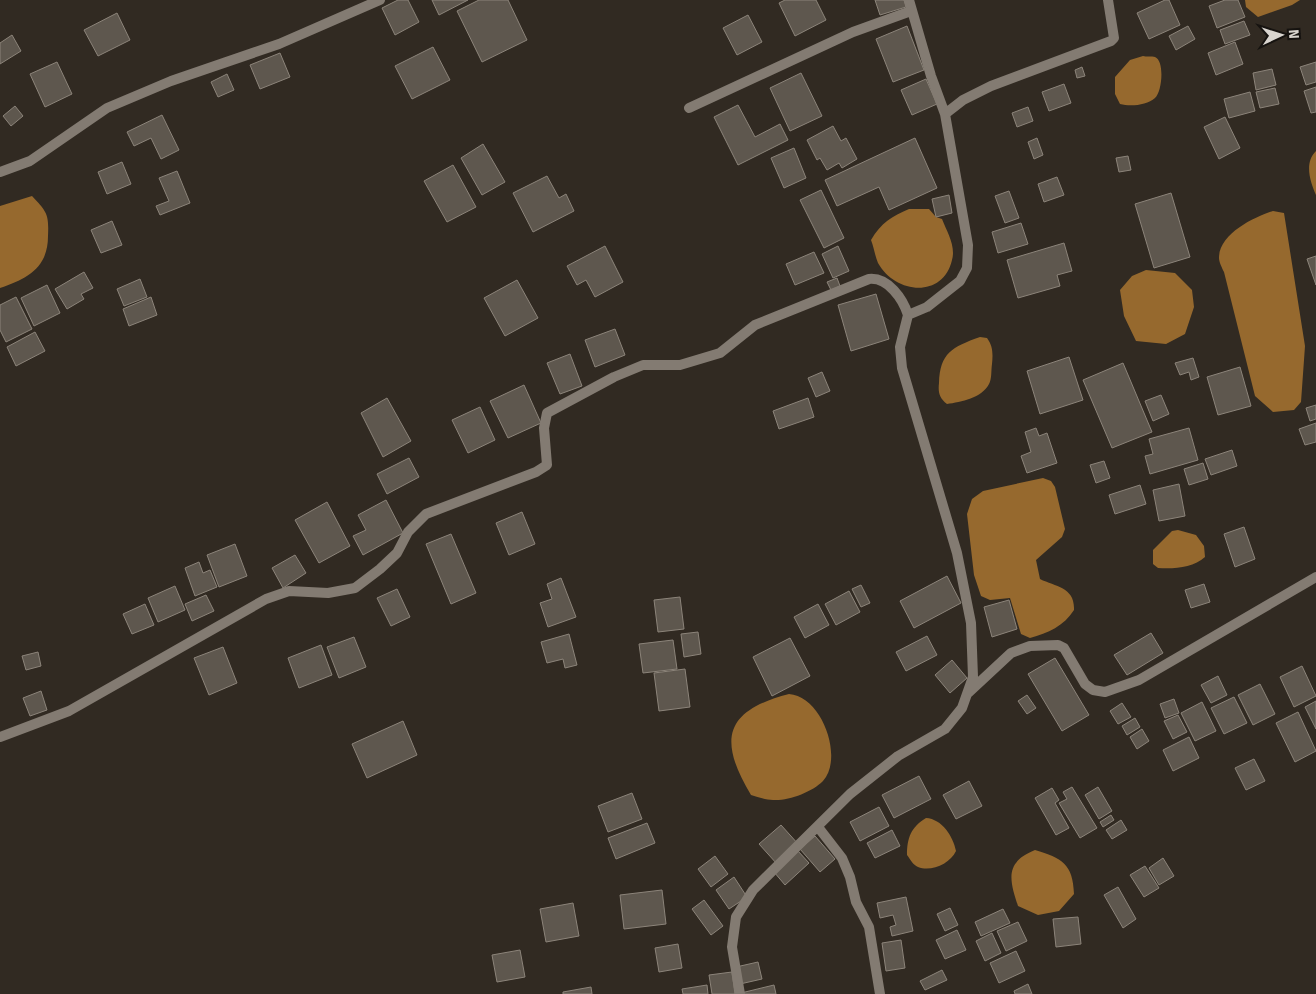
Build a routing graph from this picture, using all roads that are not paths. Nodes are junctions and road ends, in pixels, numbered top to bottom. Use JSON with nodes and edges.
{"nodes":[{"id":1,"x":380,"y":0,"type":"edge"},
{"id":2,"x":909,"y":0,"type":"edge"},
{"id":3,"x":1108,"y":0,"type":"edge"},
{"id":4,"x":911,"y":11,"type":"junction"},
{"id":5,"x":689,"y":108,"type":"dead end"},
{"id":6,"x":945,"y":114,"type":"junction"},
{"id":7,"x":0,"y":172,"type":"edge"},
{"id":8,"x":908,"y":315,"type":"junction"},
{"id":9,"x":1316,"y":577,"type":"edge"},
{"id":10,"x":968,"y":694,"type":"junction"},
{"id":11,"x":0,"y":737,"type":"edge"},
{"id":12,"x":818,"y":827,"type":"junction"},
{"id":13,"x":740,"y":994,"type":"edge"},
{"id":14,"x":880,"y":994,"type":"edge"}],
"edges":[{"from":1,"to":7,"type":"street"},
{"from":2,"to":4,"type":"street"},
{"from":3,"to":6,"type":"street"},
{"from":4,"to":5,"type":"street"},
{"from":4,"to":6,"type":"street"},
{"from":6,"to":8,"type":"street"},
{"from":8,"to":10,"type":"street"},
{"from":8,"to":11,"type":"street"},
{"from":9,"to":10,"type":"street"},
{"from":10,"to":12,"type":"street"},
{"from":12,"to":13,"type":"street"},
{"from":12,"to":14,"type":"street"}]}
